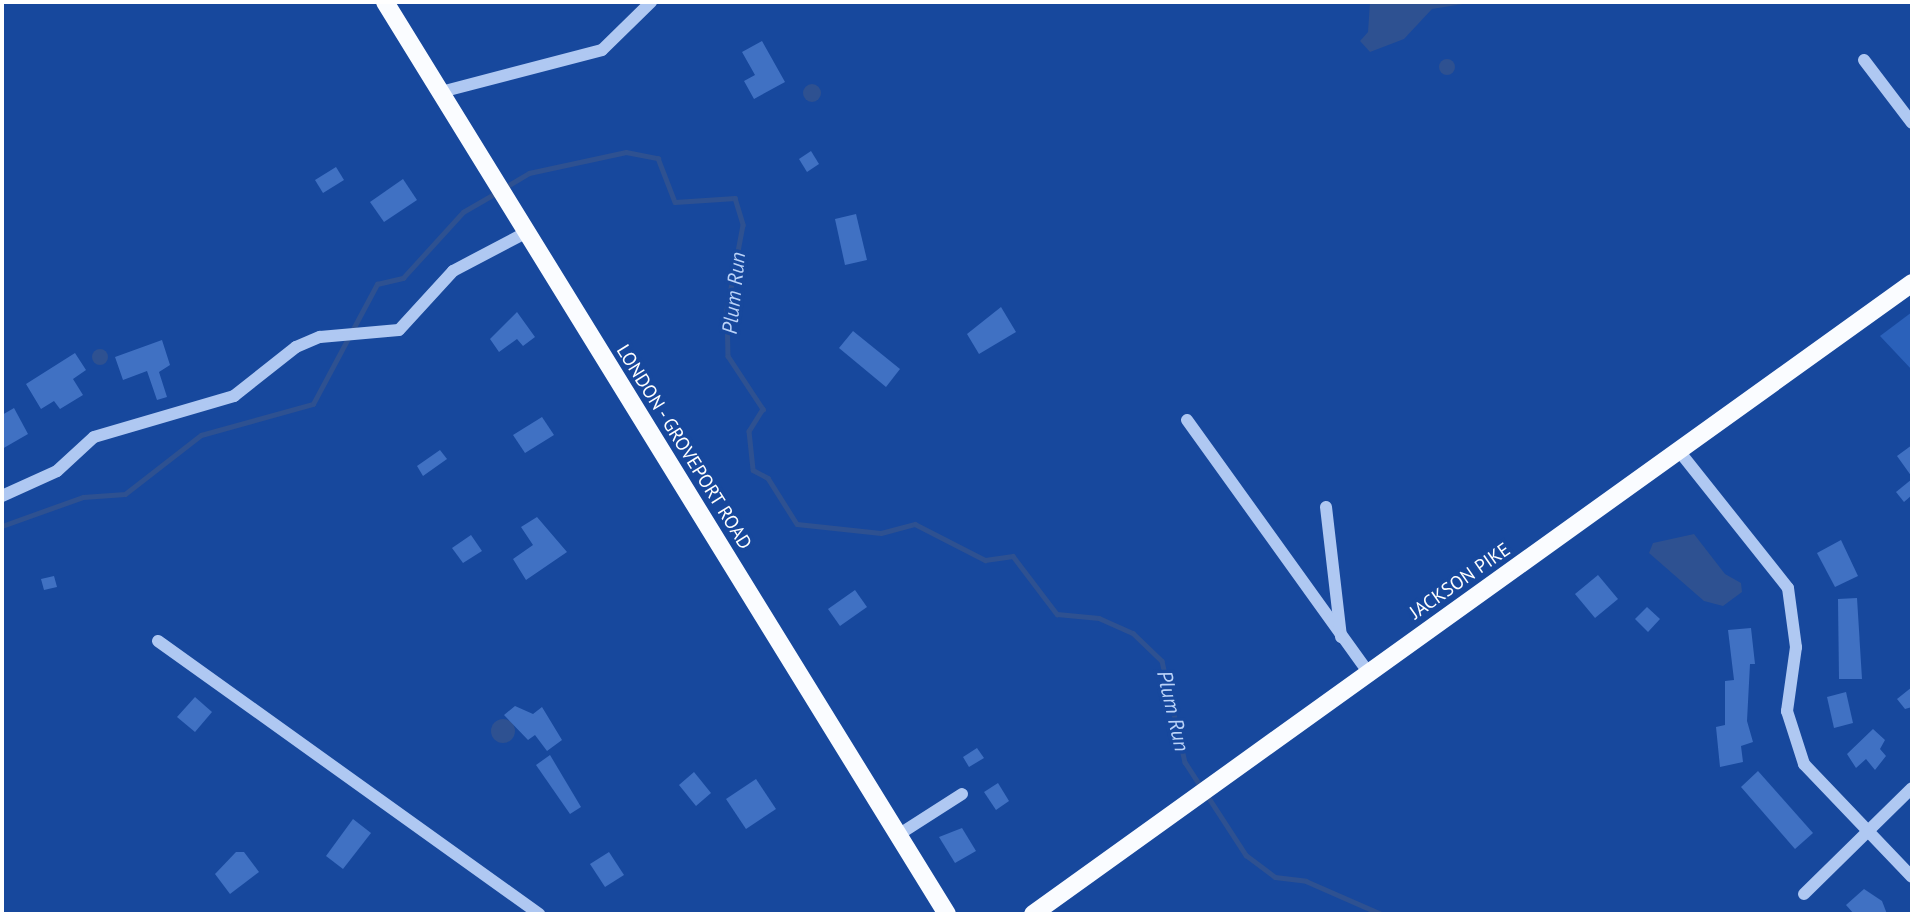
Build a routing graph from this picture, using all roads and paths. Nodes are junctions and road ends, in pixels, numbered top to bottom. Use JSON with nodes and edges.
{"nodes":[{"id":1,"x":385,"y":2,"type":"edge"},
{"id":2,"x":652,"y":2,"type":"edge"},
{"id":3,"x":1864,"y":60,"type":"dead end"},
{"id":4,"x":441,"y":92,"type":"junction"},
{"id":5,"x":1912,"y":123,"type":"edge"},
{"id":6,"x":525,"y":227,"type":"junction"},
{"id":7,"x":1912,"y":283,"type":"edge"},
{"id":8,"x":1187,"y":419,"type":"dead end"},
{"id":9,"x":1679,"y":451,"type":"junction"},
{"id":10,"x":2,"y":496,"type":"edge"},
{"id":11,"x":1326,"y":507,"type":"dead end"},
{"id":12,"x":1341,"y":637,"type":"junction"},
{"id":13,"x":158,"y":641,"type":"dead end"},
{"id":14,"x":1368,"y":672,"type":"junction"},
{"id":15,"x":1912,"y":788,"type":"edge"},
{"id":16,"x":962,"y":794,"type":"dead end"},
{"id":17,"x":1868,"y":832,"type":"junction"},
{"id":18,"x":898,"y":835,"type":"junction"},
{"id":19,"x":1912,"y":877,"type":"edge"},
{"id":20,"x":1804,"y":894,"type":"dead end"},
{"id":21,"x":539,"y":914,"type":"edge"},
{"id":22,"x":947,"y":914,"type":"edge"},
{"id":23,"x":1033,"y":914,"type":"edge"}],
"edges":[{"from":1,"to":4,"type":"main road","name":"LONDON - GROVEPORT ROAD"},
{"from":2,"to":4,"type":"street"},
{"from":3,"to":5,"type":"street"},
{"from":4,"to":6,"type":"main road","name":"LONDON - GROVEPORT ROAD"},
{"from":6,"to":10,"type":"street"},
{"from":6,"to":18,"type":"main road","name":"LONDON - GROVEPORT ROAD"},
{"from":7,"to":9,"type":"main road","name":"JACKSON PIKE"},
{"from":8,"to":12,"type":"street"},
{"from":9,"to":14,"type":"main road","name":"JACKSON PIKE"},
{"from":9,"to":17,"type":"street"},
{"from":11,"to":12,"type":"street"},
{"from":12,"to":14,"type":"street"},
{"from":13,"to":21,"type":"street"},
{"from":14,"to":23,"type":"main road","name":"JACKSON PIKE"},
{"from":15,"to":17,"type":"street"},
{"from":16,"to":18,"type":"street"},
{"from":17,"to":19,"type":"street"},
{"from":17,"to":20,"type":"street"},
{"from":18,"to":22,"type":"main road","name":"LONDON - GROVEPORT ROAD"}]}
